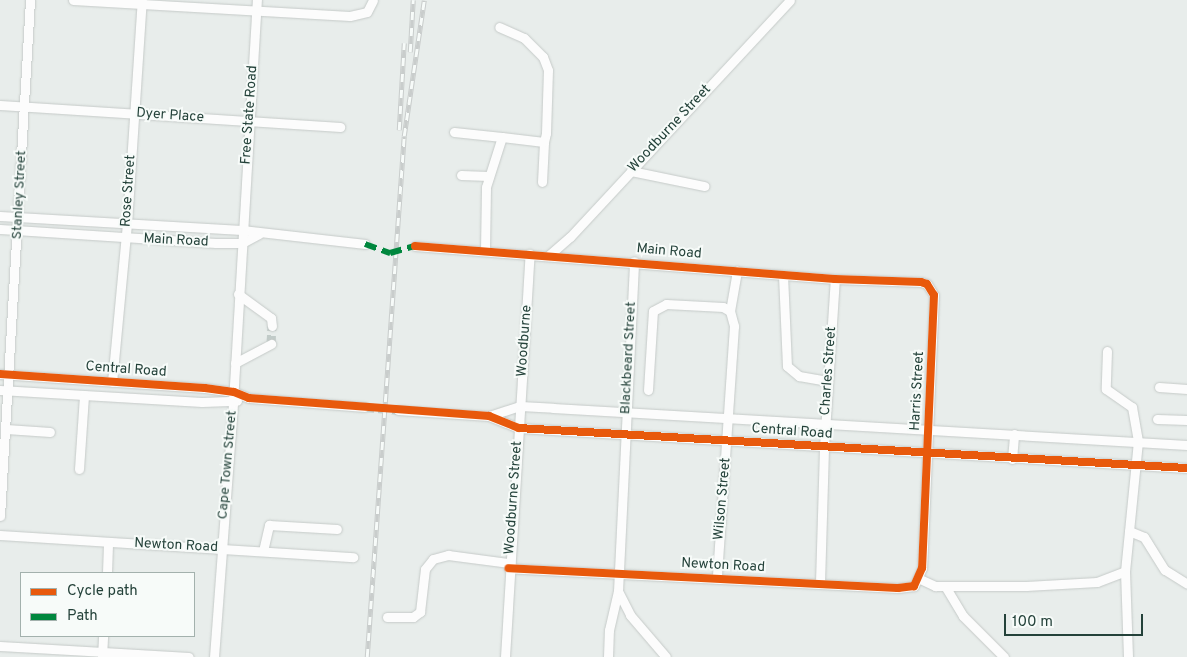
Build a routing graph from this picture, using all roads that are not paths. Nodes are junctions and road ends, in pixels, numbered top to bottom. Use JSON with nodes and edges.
{"nodes":[{"id":1,"x":30,"y":0,"type":"edge"},
{"id":2,"x":73,"y":0,"type":"edge"},
{"id":3,"x":257,"y":0,"type":"edge"},
{"id":4,"x":373,"y":0,"type":"edge"},
{"id":5,"x":788,"y":1,"type":"edge"},
{"id":6,"x":142,"y":2,"type":"edge"},
{"id":7,"x":256,"y":12,"type":"junction"},
{"id":8,"x":499,"y":27,"type":"dead end"},
{"id":9,"x":0,"y":105,"type":"edge"},
{"id":10,"x":25,"y":107,"type":"junction"},
{"id":11,"x":133,"y":113,"type":"junction"},
{"id":12,"x":249,"y":121,"type":"junction"},
{"id":13,"x":340,"y":127,"type":"dead end"},
{"id":14,"x":454,"y":132,"type":"dead end"},
{"id":15,"x":502,"y":137,"type":"junction"},
{"id":16,"x":544,"y":142,"type":"junction"},
{"id":17,"x":631,"y":171,"type":"junction"},
{"id":18,"x":461,"y":175,"type":"dead end"},
{"id":19,"x":488,"y":176,"type":"junction"},
{"id":20,"x":542,"y":182,"type":"dead end"},
{"id":21,"x":704,"y":186,"type":"dead end"},
{"id":22,"x":0,"y":216,"type":"edge"},
{"id":23,"x":19,"y":218,"type":"junction"},
{"id":24,"x":128,"y":223,"type":"junction"},
{"id":25,"x":0,"y":229,"type":"edge"},
{"id":26,"x":18,"y":230,"type":"junction"},
{"id":27,"x":242,"y":230,"type":"junction"},
{"id":28,"x":259,"y":234,"type":"junction"},
{"id":29,"x":126,"y":238,"type":"junction"},
{"id":30,"x":242,"y":243,"type":"junction"},
{"id":31,"x":365,"y":244,"type":"dead end"},
{"id":32,"x":415,"y":246,"type":"dead end"},
{"id":33,"x":485,"y":251,"type":"junction"},
{"id":34,"x":530,"y":254,"type":"junction"},
{"id":35,"x":548,"y":256,"type":"junction"},
{"id":36,"x":634,"y":261,"type":"junction"},
{"id":37,"x":737,"y":270,"type":"junction"},
{"id":38,"x":783,"y":275,"type":"junction"},
{"id":39,"x":835,"y":279,"type":"junction"},
{"id":40,"x":921,"y":282,"type":"joint"},
{"id":41,"x":238,"y":294,"type":"junction"},
{"id":42,"x":730,"y":311,"type":"junction"},
{"id":43,"x":272,"y":326,"type":"tunnel mouth"},
{"id":44,"x":271,"y":344,"type":"dead end"},
{"id":45,"x":1107,"y":351,"type":"dead end"},
{"id":46,"x":235,"y":363,"type":"junction"},
{"id":47,"x":4,"y":374,"type":"edge"},
{"id":48,"x":828,"y":381,"type":"junction"},
{"id":49,"x":112,"y":382,"type":"junction"},
{"id":50,"x":1159,"y":387,"type":"dead end"},
{"id":51,"x":1187,"y":389,"type":"edge"},
{"id":52,"x":4,"y":390,"type":"edge"},
{"id":53,"x":648,"y":390,"type":"dead end"},
{"id":54,"x":234,"y":392,"type":"junction"},
{"id":55,"x":84,"y":395,"type":"junction"},
{"id":56,"x":249,"y":398,"type":"junction"},
{"id":57,"x":233,"y":402,"type":"junction"},
{"id":58,"x":520,"y":406,"type":"junction"},
{"id":59,"x":365,"y":408,"type":"tunnel mouth"},
{"id":60,"x":398,"y":410,"type":"tunnel mouth"},
{"id":61,"x":626,"y":413,"type":"junction"},
{"id":62,"x":488,"y":416,"type":"junction"},
{"id":63,"x":1157,"y":419,"type":"dead end"},
{"id":64,"x":728,"y":420,"type":"junction"},
{"id":65,"x":1187,"y":420,"type":"edge"},
{"id":66,"x":825,"y":425,"type":"junction"},
{"id":67,"x":519,"y":428,"type":"junction"},
{"id":68,"x":6,"y":429,"type":"junction"},
{"id":69,"x":928,"y":429,"type":"junction"},
{"id":70,"x":50,"y":432,"type":"dead end"},
{"id":71,"x":1014,"y":434,"type":"junction"},
{"id":72,"x":625,"y":435,"type":"junction"},
{"id":73,"x":728,"y":440,"type":"junction"},
{"id":74,"x":1138,"y":441,"type":"junction"},
{"id":75,"x":1187,"y":445,"type":"edge"},
{"id":76,"x":824,"y":447,"type":"junction"},
{"id":77,"x":928,"y":455,"type":"junction"},
{"id":78,"x":1012,"y":459,"type":"junction"},
{"id":79,"x":1136,"y":465,"type":"junction"},
{"id":80,"x":1187,"y":468,"type":"edge"},
{"id":81,"x":79,"y":469,"type":"dead end"},
{"id":82,"x":0,"y":516,"type":"edge"},
{"id":83,"x":337,"y":529,"type":"dead end"},
{"id":84,"x":1129,"y":530,"type":"junction"},
{"id":85,"x":0,"y":535,"type":"edge"},
{"id":86,"x":108,"y":542,"type":"junction"},
{"id":87,"x":221,"y":549,"type":"junction"},
{"id":88,"x":263,"y":551,"type":"junction"},
{"id":89,"x":352,"y":557,"type":"dead end"},
{"id":90,"x":509,"y":566,"type":"junction"},
{"id":91,"x":1125,"y":571,"type":"junction"},
{"id":92,"x":106,"y":572,"type":"edge"},
{"id":93,"x":618,"y":574,"type":"junction"},
{"id":94,"x":717,"y":578,"type":"junction"},
{"id":95,"x":920,"y":578,"type":"junction"},
{"id":96,"x":820,"y":583,"type":"junction"},
{"id":97,"x":1187,"y":584,"type":"edge"},
{"id":98,"x":946,"y":586,"type":"junction"},
{"id":99,"x":618,"y":591,"type":"junction"},
{"id":100,"x":387,"y":617,"type":"dead end"},
{"id":101,"x":103,"y":637,"type":"edge"},
{"id":102,"x":0,"y":646,"type":"edge"},
{"id":103,"x":102,"y":654,"type":"edge"},
{"id":104,"x":189,"y":657,"type":"edge"},
{"id":105,"x":214,"y":657,"type":"edge"},
{"id":106,"x":505,"y":657,"type":"edge"},
{"id":107,"x":608,"y":657,"type":"edge"},
{"id":108,"x":666,"y":657,"type":"edge"},
{"id":109,"x":1004,"y":657,"type":"edge"},
{"id":110,"x":1128,"y":657,"type":"edge"}],
"edges":[{"from":1,"to":10,"type":"street","name":"Stanley Street"},
{"from":2,"to":6,"type":"street"},
{"from":3,"to":7,"type":"street","name":"Free State Road"},
{"from":4,"to":7,"type":"street"},
{"from":5,"to":17,"type":"street","name":"Woodburne Street"},
{"from":6,"to":7,"type":"street"},
{"from":6,"to":11,"type":"street","name":"Rose Street"},
{"from":7,"to":12,"type":"street","name":"Free State Road"},
{"from":8,"to":16,"type":"street"},
{"from":9,"to":10,"type":"street","name":"Dyer Place"},
{"from":10,"to":11,"type":"street","name":"Dyer Place"},
{"from":10,"to":23,"type":"street","name":"Stanley Street"},
{"from":11,"to":12,"type":"street","name":"Dyer Place"},
{"from":11,"to":24,"type":"street","name":"Rose Street"},
{"from":12,"to":13,"type":"street","name":"Dyer Place"},
{"from":12,"to":27,"type":"street","name":"Free State Road"},
{"from":14,"to":15,"type":"street"},
{"from":15,"to":16,"type":"street"},
{"from":15,"to":19,"type":"street"},
{"from":16,"to":20,"type":"street"},
{"from":17,"to":21,"type":"street"},
{"from":17,"to":35,"type":"street","name":"Woodburne Street"},
{"from":18,"to":19,"type":"street"},
{"from":19,"to":33,"type":"street"},
{"from":22,"to":23,"type":"street","name":"Main Road"},
{"from":23,"to":24,"type":"street","name":"Main Road"},
{"from":23,"to":26,"type":"street","name":"Stanley Street"},
{"from":24,"to":27,"type":"street","name":"Main Road"},
{"from":24,"to":29,"type":"street","name":"Rose Street"},
{"from":25,"to":26,"type":"street","name":"Main Road"},
{"from":26,"to":29,"type":"street","name":"Main Road"},
{"from":26,"to":47,"type":"street","name":"Stanley Street"},
{"from":27,"to":28,"type":"street","name":"Main Road"},
{"from":27,"to":30,"type":"street","name":"Free State Road"},
{"from":28,"to":30,"type":"street"},
{"from":28,"to":31,"type":"street","name":"Main Road"},
{"from":29,"to":30,"type":"street","name":"Main Road"},
{"from":29,"to":49,"type":"street","name":"Rose Street"},
{"from":30,"to":41,"type":"street","name":"Cape Town Street"},
{"from":32,"to":33,"type":"street","name":"Main Road"},
{"from":33,"to":34,"type":"street","name":"Main Road"},
{"from":34,"to":35,"type":"street","name":"Main Road"},
{"from":34,"to":58,"type":"street","name":"Woodburne"},
{"from":35,"to":36,"type":"street","name":"Main Road"},
{"from":36,"to":37,"type":"street","name":"Main Road"},
{"from":36,"to":61,"type":"street","name":"Blackbeard Street"},
{"from":37,"to":38,"type":"street","name":"Main Road"},
{"from":37,"to":42,"type":"street","name":"Wilson Street"},
{"from":38,"to":39,"type":"street","name":"Main Road"},
{"from":38,"to":48,"type":"street"},
{"from":39,"to":40,"type":"street","name":"Main Road"},
{"from":39,"to":48,"type":"street","name":"Charles Street"},
{"from":40,"to":69,"type":"street","name":"Harris Street"},
{"from":41,"to":43,"type":"street"},
{"from":41,"to":46,"type":"street","name":"Cape Town Street"},
{"from":42,"to":53,"type":"street"},
{"from":42,"to":64,"type":"street","name":"Wilson Street"},
{"from":44,"to":46,"type":"street"},
{"from":45,"to":74,"type":"street"},
{"from":46,"to":54,"type":"street","name":"Cape Town Street"},
{"from":47,"to":49,"type":"street","name":"Central Road"},
{"from":47,"to":52,"type":"street","name":"Stanley Street"},
{"from":48,"to":66,"type":"street","name":"Charles Street"},
{"from":49,"to":54,"type":"street","name":"Central Road"},
{"from":50,"to":51,"type":"street"},
{"from":52,"to":55,"type":"street","name":"Central Road"},
{"from":52,"to":68,"type":"street","name":"Stanley Street"},
{"from":54,"to":56,"type":"street","name":"Central Road"},
{"from":54,"to":57,"type":"street","name":"Cape Town Street"},
{"from":55,"to":57,"type":"street","name":"Central Road"},
{"from":55,"to":81,"type":"street"},
{"from":56,"to":57,"type":"street","name":"Central Road"},
{"from":56,"to":59,"type":"street","name":"Central Road"},
{"from":57,"to":87,"type":"street","name":"Cape Town Street"},
{"from":58,"to":61,"type":"street","name":"Central Road"},
{"from":58,"to":62,"type":"street","name":"Central Road"},
{"from":58,"to":67,"type":"street","name":"Woodburne"},
{"from":60,"to":62,"type":"street","name":"Central Road"},
{"from":61,"to":64,"type":"street","name":"Central Road"},
{"from":61,"to":72,"type":"street","name":"Blackbeard Street"},
{"from":62,"to":67,"type":"street","name":"Central Road"},
{"from":63,"to":65,"type":"street"},
{"from":64,"to":66,"type":"street","name":"Central Road"},
{"from":64,"to":73,"type":"street","name":"Wilson Street"},
{"from":66,"to":69,"type":"street","name":"Central Road"},
{"from":66,"to":76,"type":"street","name":"Charles Street"},
{"from":67,"to":72,"type":"street","name":"Central Road"},
{"from":67,"to":90,"type":"street","name":"Woodburne Street"},
{"from":68,"to":70,"type":"street"},
{"from":68,"to":82,"type":"street","name":"Stanley Street"},
{"from":69,"to":71,"type":"street","name":"Central Road"},
{"from":69,"to":77,"type":"street","name":"Harris Street"},
{"from":71,"to":74,"type":"street","name":"Central Road"},
{"from":71,"to":78,"type":"street"},
{"from":72,"to":73,"type":"street","name":"Central Road"},
{"from":72,"to":93,"type":"street","name":"Blackbeard Street"},
{"from":73,"to":76,"type":"street","name":"Central Road"},
{"from":73,"to":94,"type":"street","name":"Wilson Street"},
{"from":74,"to":75,"type":"street","name":"Central Road"},
{"from":74,"to":79,"type":"street"},
{"from":76,"to":77,"type":"street","name":"Central Road"},
{"from":76,"to":96,"type":"street","name":"Charles Street"},
{"from":77,"to":78,"type":"street","name":"Central Road"},
{"from":77,"to":95,"type":"street","name":"Harris Street"},
{"from":78,"to":79,"type":"street","name":"Central Road"},
{"from":79,"to":80,"type":"street","name":"Central Road"},
{"from":79,"to":84,"type":"street"},
{"from":83,"to":88,"type":"street"},
{"from":84,"to":91,"type":"street"},
{"from":84,"to":97,"type":"street"},
{"from":85,"to":86,"type":"street","name":"Newton Road"},
{"from":86,"to":87,"type":"street","name":"Newton Road"},
{"from":86,"to":92,"type":"street"},
{"from":87,"to":88,"type":"street","name":"Newton Road"},
{"from":87,"to":105,"type":"street","name":"Cape Town Street"},
{"from":88,"to":89,"type":"street","name":"Newton Road"},
{"from":90,"to":93,"type":"street","name":"Newton Road"},
{"from":90,"to":100,"type":"street","name":"Newton Road"},
{"from":90,"to":106,"type":"street","name":"Woodburne Street"},
{"from":91,"to":98,"type":"street"},
{"from":91,"to":110,"type":"street"},
{"from":93,"to":94,"type":"street","name":"Newton Road"},
{"from":93,"to":99,"type":"street","name":"Blackbeard Street"},
{"from":94,"to":96,"type":"street","name":"Newton Road"},
{"from":95,"to":96,"type":"street","name":"Newton Road"},
{"from":95,"to":98,"type":"street"},
{"from":98,"to":109,"type":"street"},
{"from":99,"to":107,"type":"street"},
{"from":99,"to":108,"type":"street"},
{"from":101,"to":103,"type":"street"},
{"from":102,"to":103,"type":"street"},
{"from":103,"to":104,"type":"street"}]}
